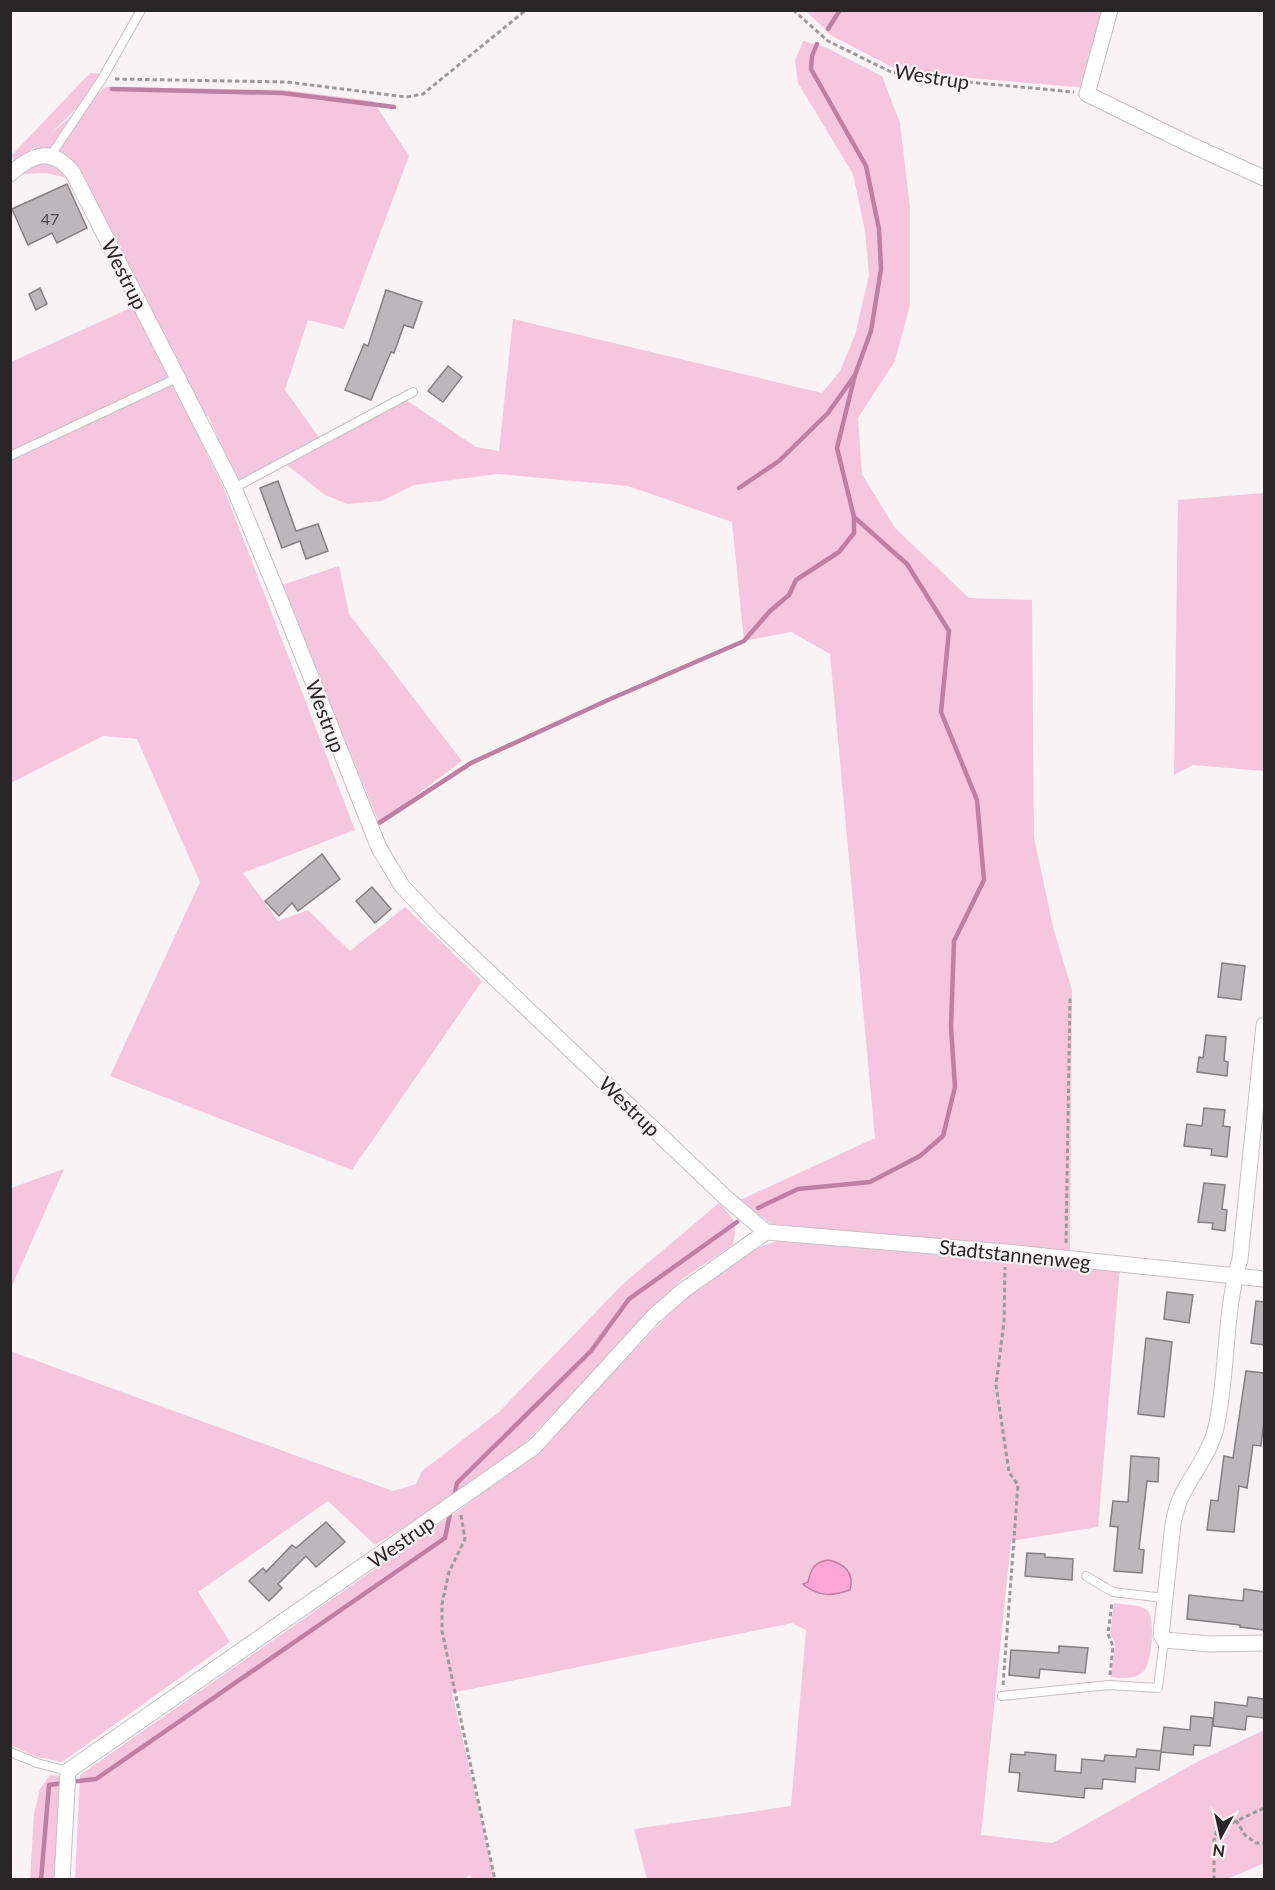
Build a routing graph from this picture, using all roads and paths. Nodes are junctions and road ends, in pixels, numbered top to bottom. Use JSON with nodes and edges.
{"nodes":[{"id":1,"x":141,"y":10,"type":"edge"},
{"id":2,"x":526,"y":10,"type":"edge"},
{"id":3,"x":793,"y":10,"type":"edge"},
{"id":4,"x":1110,"y":10,"type":"edge"},
{"id":5,"x":102,"y":78,"type":"junction"},
{"id":6,"x":1087,"y":94,"type":"junction"},
{"id":7,"x":51,"y":154,"type":"junction"},
{"id":8,"x":10,"y":174,"type":"edge"},
{"id":9,"x":1264,"y":178,"type":"edge"},
{"id":10,"x":179,"y":377,"type":"junction"},
{"id":11,"x":413,"y":392,"type":"dead end"},
{"id":12,"x":10,"y":456,"type":"edge"},
{"id":13,"x":234,"y":488,"type":"junction"},
{"id":14,"x":1070,"y":998,"type":"dead end"},
{"id":15,"x":1264,"y":1028,"type":"edge"},
{"id":16,"x":766,"y":1232,"type":"junction"},
{"id":17,"x":1005,"y":1252,"type":"junction"},
{"id":18,"x":1066,"y":1259,"type":"junction"},
{"id":19,"x":1235,"y":1276,"type":"junction"},
{"id":20,"x":1264,"y":1279,"type":"edge"},
{"id":21,"x":458,"y":1501,"type":"junction"},
{"id":22,"x":1086,"y":1576,"type":"dead end"},
{"id":23,"x":1113,"y":1592,"type":"junction"},
{"id":24,"x":1164,"y":1598,"type":"junction"},
{"id":25,"x":1164,"y":1640,"type":"junction"},
{"id":26,"x":1264,"y":1642,"type":"edge"},
{"id":27,"x":1109,"y":1684,"type":"junction"},
{"id":28,"x":1002,"y":1696,"type":"joint"},
{"id":29,"x":10,"y":1752,"type":"edge"},
{"id":30,"x":68,"y":1771,"type":"junction"},
{"id":31,"x":1264,"y":1808,"type":"edge"},
{"id":32,"x":1236,"y":1820,"type":"junction"},
{"id":33,"x":1264,"y":1843,"type":"edge"},
{"id":34,"x":62,"y":1880,"type":"edge"},
{"id":35,"x":495,"y":1880,"type":"edge"},
{"id":36,"x":1214,"y":1880,"type":"edge"}],
"edges":[{"from":1,"to":5,"type":"lane"},
{"from":2,"to":5,"type":"path"},
{"from":3,"to":6,"type":"path","name":"Westrup"},
{"from":4,"to":6,"type":"street"},
{"from":5,"to":7,"type":"lane"},
{"from":6,"to":9,"type":"street"},
{"from":7,"to":8,"type":"street"},
{"from":7,"to":10,"type":"street","name":"Westrup"},
{"from":10,"to":12,"type":"lane"},
{"from":10,"to":13,"type":"street","name":"Westrup"},
{"from":11,"to":13,"type":"lane"},
{"from":13,"to":16,"type":"street","name":"Westrup"},
{"from":14,"to":18,"type":"path"},
{"from":15,"to":19,"type":"street"},
{"from":16,"to":17,"type":"street","name":"Stadtstannenweg"},
{"from":16,"to":21,"type":"street","name":"Westrup"},
{"from":17,"to":18,"type":"street","name":"Stadtstannenweg"},
{"from":17,"to":28,"type":"path"},
{"from":18,"to":19,"type":"street","name":"Stadtstannenweg"},
{"from":19,"to":20,"type":"street","name":"Stadtstannenweg"},
{"from":19,"to":24,"type":"street"},
{"from":21,"to":30,"type":"street","name":"Westrup"},
{"from":21,"to":35,"type":"path"},
{"from":22,"to":23,"type":"lane"},
{"from":23,"to":24,"type":"lane"},
{"from":23,"to":27,"type":"path"},
{"from":24,"to":25,"type":"street"},
{"from":25,"to":26,"type":"street"},
{"from":25,"to":27,"type":"lane"},
{"from":27,"to":28,"type":"lane"},
{"from":29,"to":30,"type":"lane"},
{"from":30,"to":34,"type":"street"},
{"from":31,"to":32,"type":"path"},
{"from":32,"to":33,"type":"path"},
{"from":32,"to":36,"type":"path"}]}
